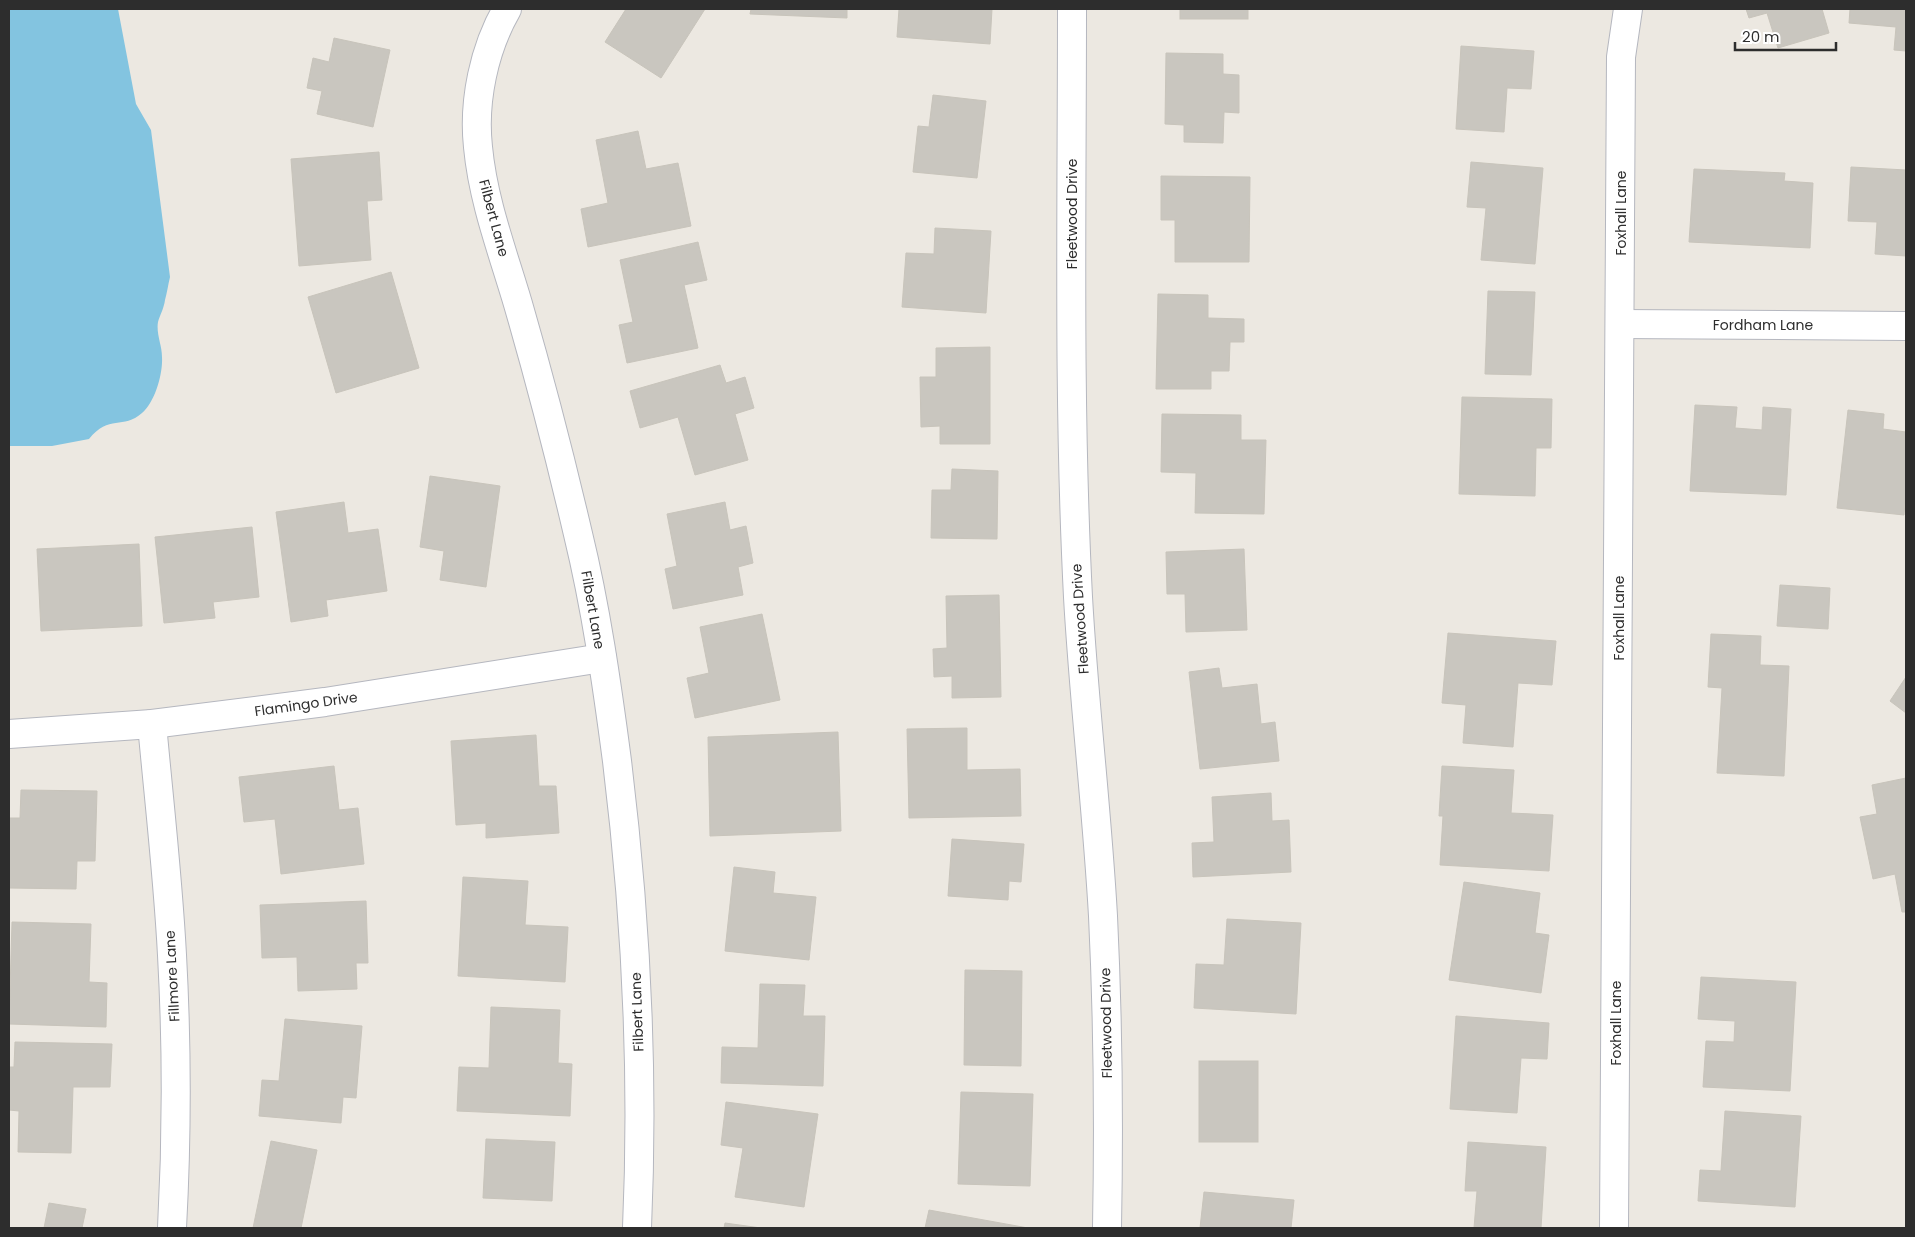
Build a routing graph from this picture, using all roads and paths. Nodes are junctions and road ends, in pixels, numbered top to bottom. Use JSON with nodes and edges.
{"nodes":[{"id":1,"x":507,"y":9,"type":"edge"},
{"id":2,"x":1072,"y":9,"type":"edge"},
{"id":3,"x":1628,"y":9,"type":"edge"},
{"id":4,"x":1620,"y":324,"type":"junction"},
{"id":5,"x":1906,"y":326,"type":"edge"},
{"id":6,"x":602,"y":658,"type":"junction"},
{"id":7,"x":152,"y":724,"type":"junction"},
{"id":8,"x":9,"y":734,"type":"edge"},
{"id":9,"x":172,"y":1228,"type":"edge"},
{"id":10,"x":637,"y":1228,"type":"edge"},
{"id":11,"x":1106,"y":1228,"type":"edge"},
{"id":12,"x":1614,"y":1228,"type":"edge"}],
"edges":[{"from":1,"to":6,"type":"street","name":"Filbert Lane"},
{"from":2,"to":11,"type":"street","name":"Fleetwood Drive"},
{"from":3,"to":4,"type":"street","name":"Foxhall Lane"},
{"from":4,"to":5,"type":"street","name":"Fordham Lane"},
{"from":4,"to":12,"type":"street","name":"Foxhall Lane"},
{"from":6,"to":7,"type":"street","name":"Flamingo Drive"},
{"from":6,"to":10,"type":"street","name":"Filbert Lane"},
{"from":7,"to":8,"type":"street","name":"Flamingo Drive"},
{"from":7,"to":9,"type":"street","name":"Fillmore Lane"}]}
